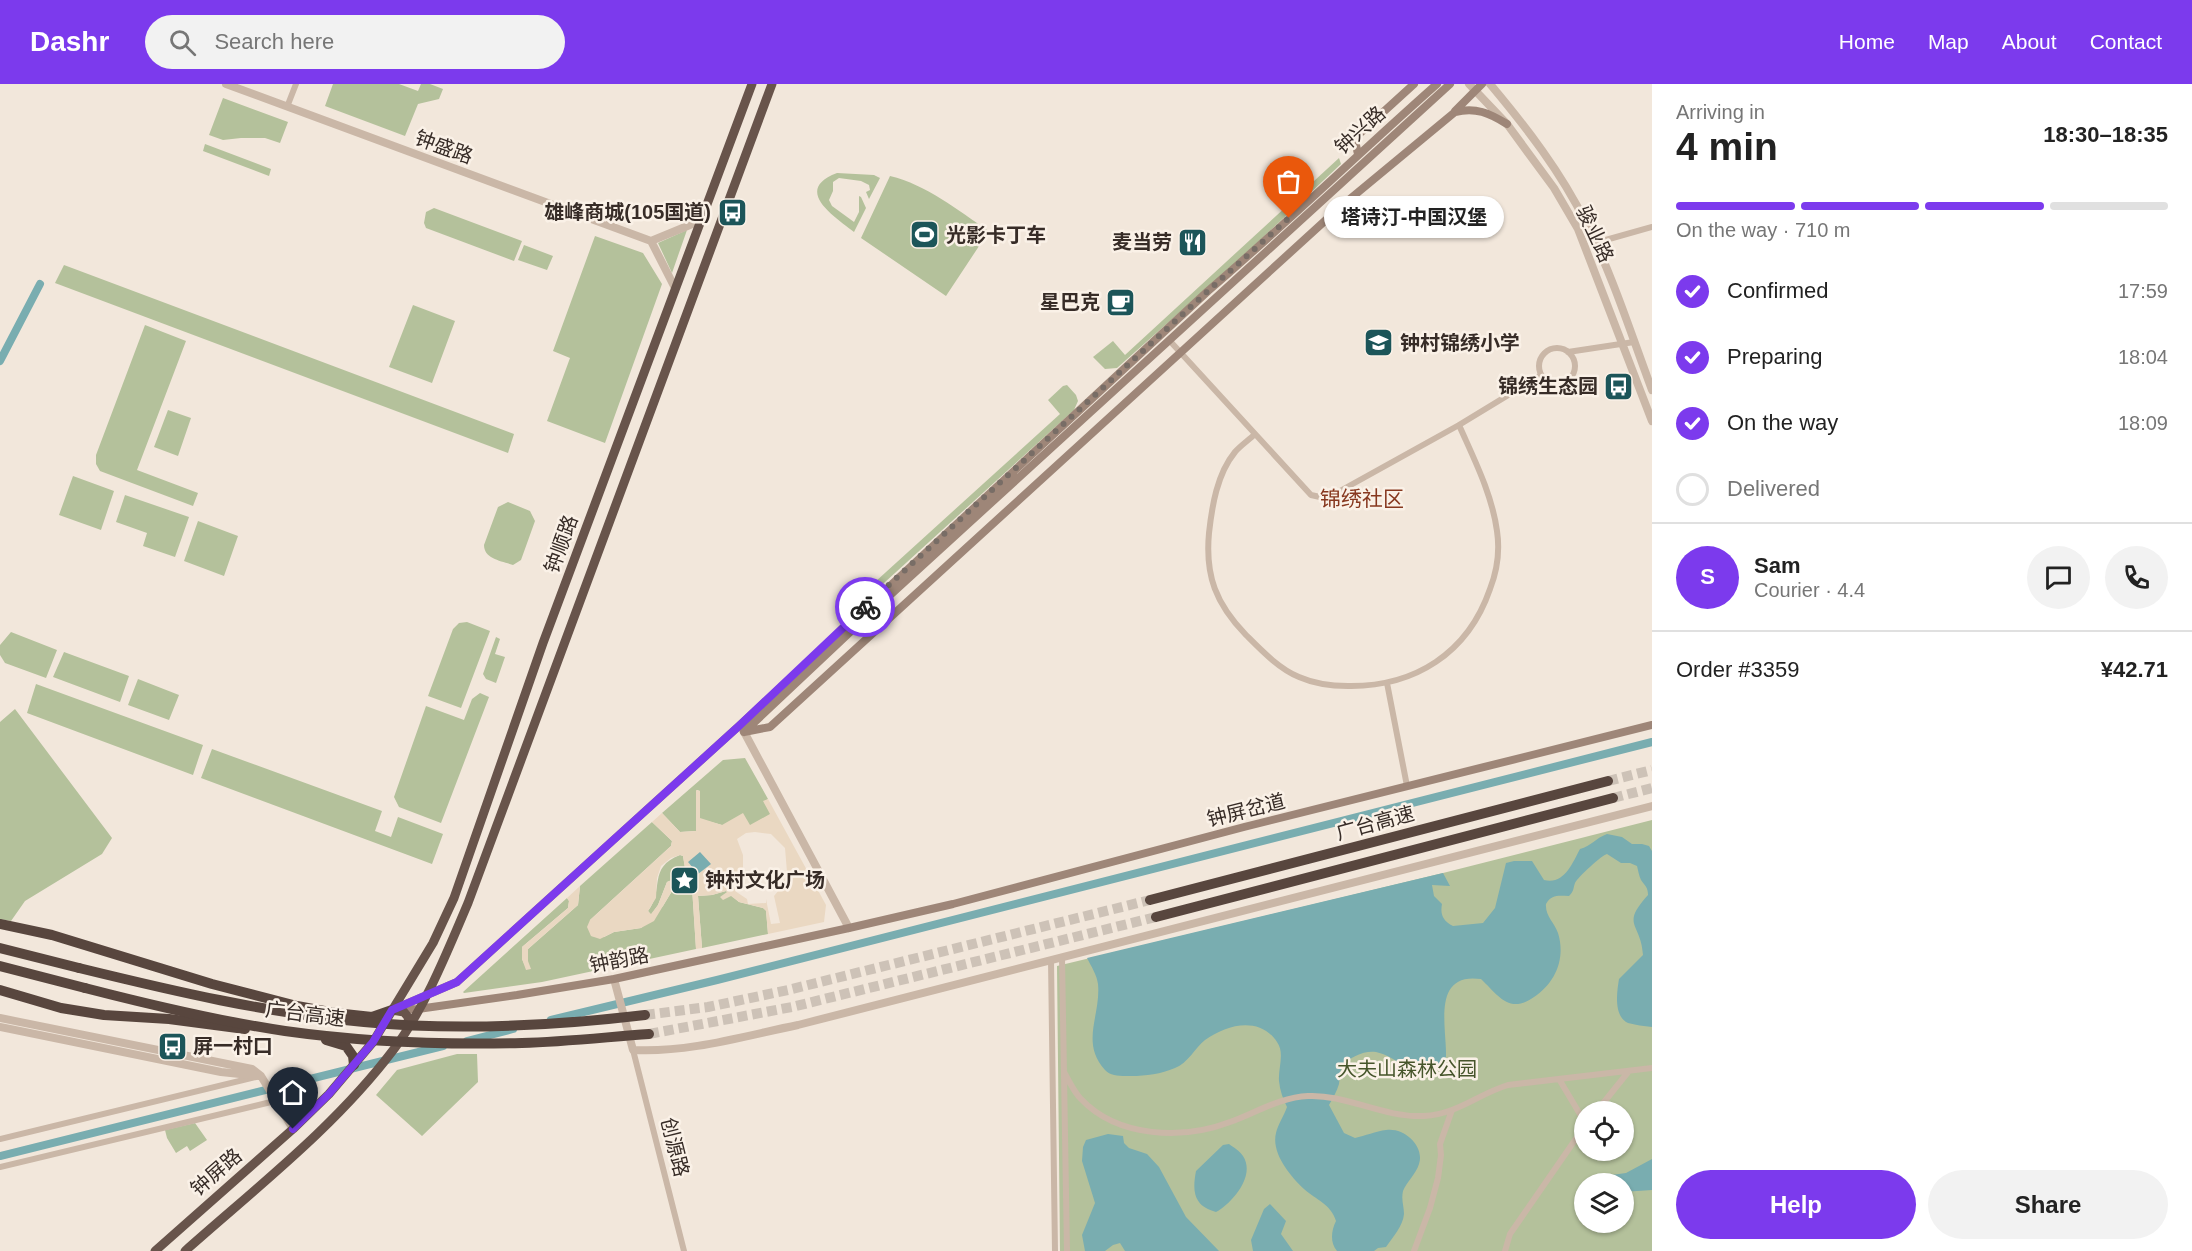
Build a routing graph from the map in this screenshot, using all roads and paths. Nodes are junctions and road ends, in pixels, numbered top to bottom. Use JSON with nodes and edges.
{"nodes":[{"id":1,"x":226,"y":84,"type":"edge"},
{"id":2,"x":296,"y":84,"type":"edge"},
{"id":3,"x":752,"y":84,"type":"edge"},
{"id":4,"x":772,"y":84,"type":"edge"},
{"id":5,"x":1414,"y":84,"type":"edge"},
{"id":6,"x":1437,"y":84,"type":"edge"},
{"id":7,"x":1450,"y":84,"type":"edge"},
{"id":8,"x":1469,"y":84,"type":"edge"},
{"id":9,"x":1482,"y":84,"type":"edge"},
{"id":10,"x":1490,"y":84,"type":"edge"},
{"id":11,"x":1476,"y":91,"type":"junction"},
{"id":12,"x":287,"y":107,"type":"junction"},
{"id":13,"x":1455,"y":112,"type":"junction"},
{"id":14,"x":1507,"y":124,"type":"junction"},
{"id":15,"x":1358,"y":154,"type":"junction"},
{"id":16,"x":1326,"y":196,"type":"junction"},
{"id":17,"x":1339,"y":208,"type":"junction"},
{"id":18,"x":702,"y":220,"type":"junction"},
{"id":19,"x":1652,"y":227,"type":"edge"},
{"id":20,"x":651,"y":241,"type":"junction"},
{"id":21,"x":1595,"y":243,"type":"junction"},
{"id":22,"x":675,"y":288,"type":"junction"},
{"id":23,"x":1169,"y":340,"type":"junction"},
{"id":24,"x":1634,"y":342,"type":"junction"},
{"id":25,"x":1622,"y":344,"type":"junction"},
{"id":26,"x":1568,"y":352,"type":"junction"},
{"id":27,"x":1181,"y":353,"type":"junction"},
{"id":28,"x":1541,"y":375,"type":"junction"},
{"id":29,"x":1652,"y":390,"type":"edge"},
{"id":30,"x":1652,"y":421,"type":"edge"},
{"id":31,"x":1459,"y":425,"type":"junction"},
{"id":32,"x":1255,"y":434,"type":"junction"},
{"id":33,"x":1387,"y":683,"type":"junction"},
{"id":34,"x":1652,"y":725,"type":"edge"},
{"id":35,"x":742,"y":728,"type":"junction"},
{"id":36,"x":508,"y":739,"type":"junction"},
{"id":37,"x":527,"y":747,"type":"junction"},
{"id":38,"x":1608,"y":781,"type":"tunnel mouth"},
{"id":39,"x":1407,"y":786,"type":"junction"},
{"id":40,"x":1613,"y":798,"type":"tunnel mouth"},
{"id":41,"x":1652,"y":806,"type":"edge"},
{"id":42,"x":1150,"y":900,"type":"tunnel mouth"},
{"id":43,"x":1156,"y":917,"type":"tunnel mouth"},
{"id":44,"x":0,"y":924,"type":"edge"},
{"id":45,"x":849,"y":928,"type":"junction"},
{"id":46,"x":0,"y":948,"type":"edge"},
{"id":47,"x":1062,"y":957,"type":"junction"},
{"id":48,"x":1051,"y":960,"type":"junction"},
{"id":49,"x":0,"y":966,"type":"edge"},
{"id":50,"x":615,"y":984,"type":"junction"},
{"id":51,"x":0,"y":990,"type":"edge"},
{"id":52,"x":427,"y":994,"type":"junction"},
{"id":53,"x":418,"y":1009,"type":"junction"},
{"id":54,"x":392,"y":1010,"type":"junction"},
{"id":55,"x":645,"y":1015,"type":"tunnel mouth"},
{"id":56,"x":0,"y":1018,"type":"edge"},
{"id":57,"x":410,"y":1024,"type":"junction"},
{"id":58,"x":0,"y":1027,"type":"edge"},
{"id":59,"x":649,"y":1034,"type":"tunnel mouth"},
{"id":60,"x":633,"y":1050,"type":"junction"},
{"id":61,"x":354,"y":1065,"type":"junction"},
{"id":62,"x":1652,"y":1068,"type":"edge"},
{"id":63,"x":1629,"y":1071,"type":"junction"},
{"id":64,"x":1064,"y":1072,"type":"junction"},
{"id":65,"x":261,"y":1076,"type":"junction"},
{"id":66,"x":1559,"y":1079,"type":"junction"},
{"id":67,"x":273,"y":1097,"type":"junction"},
{"id":68,"x":1605,"y":1101,"type":"edge"},
{"id":69,"x":1574,"y":1104,"type":"edge"},
{"id":70,"x":1452,"y":1110,"type":"junction"},
{"id":71,"x":293,"y":1129,"type":"junction"},
{"id":72,"x":0,"y":1139,"type":"edge"},
{"id":73,"x":1574,"y":1141,"type":"edge"},
{"id":74,"x":0,"y":1167,"type":"edge"},
{"id":75,"x":155,"y":1251,"type":"edge"},
{"id":76,"x":185,"y":1251,"type":"edge"},
{"id":77,"x":684,"y":1251,"type":"edge"},
{"id":78,"x":1055,"y":1251,"type":"edge"},
{"id":79,"x":1067,"y":1251,"type":"edge"},
{"id":80,"x":1413,"y":1251,"type":"edge"},
{"id":81,"x":1505,"y":1251,"type":"edge"}],
"edges":[{"from":1,"to":12,"type":"street","name":"钟盛路"},
{"from":2,"to":12,"type":"street"},
{"from":3,"to":18,"type":"highway","name":"钟顺路"},
{"from":4,"to":37,"type":"highway","name":"钟顺路"},
{"from":5,"to":15,"type":"main road"},
{"from":6,"to":15,"type":"main road","name":"钟兴路"},
{"from":7,"to":16,"type":"main road","name":"钟兴路"},
{"from":8,"to":11,"type":"street","name":"骏业路"},
{"from":9,"to":11,"type":"main road"},
{"from":10,"to":21,"type":"street","name":"骏业路"},
{"from":11,"to":13,"type":"main road"},
{"from":11,"to":14,"type":"street","name":"骏业路"},
{"from":12,"to":20,"type":"street","name":"钟盛路"},
{"from":13,"to":14,"type":"main road"},
{"from":13,"to":17,"type":"main road"},
{"from":14,"to":25,"type":"street","name":"骏业路"},
{"from":15,"to":35,"type":"main road","name":"钟兴路"},
{"from":16,"to":17,"type":"main road"},
{"from":16,"to":23,"type":"main road","name":"钟兴路"},
{"from":17,"to":27,"type":"main road"},
{"from":18,"to":20,"type":"street"},
{"from":18,"to":22,"type":"highway","name":"钟顺路"},
{"from":19,"to":21,"type":"street"},
{"from":20,"to":22,"type":"street"},
{"from":21,"to":24,"type":"street","name":"骏业路"},
{"from":22,"to":36,"type":"highway","name":"钟顺路"},
{"from":23,"to":27,"type":"street"},
{"from":23,"to":35,"type":"main road","name":"钟兴路"},
{"from":24,"to":25,"type":"street"},
{"from":24,"to":29,"type":"street","name":"骏业路"},
{"from":25,"to":26,"type":"street"},
{"from":25,"to":30,"type":"street","name":"骏业路"},
{"from":26,"to":28,"type":"street"},
{"from":26,"to":28,"type":"street"},
{"from":27,"to":32,"type":"street"},
{"from":27,"to":35,"type":"main road"},
{"from":28,"to":31,"type":"street"},
{"from":31,"to":32,"type":"street"},
{"from":31,"to":33,"type":"street"},
{"from":32,"to":33,"type":"street"},
{"from":33,"to":39,"type":"street"},
{"from":34,"to":39,"type":"main road","name":"钟屏岔道"},
{"from":35,"to":45,"type":"street"},
{"from":35,"to":52,"type":"main road","name":"钟兴路"},
{"from":36,"to":37,"type":"highway"},
{"from":36,"to":54,"type":"highway","name":"钟顺路"},
{"from":37,"to":52,"type":"highway","name":"钟顺路"},
{"from":38,"to":42,"type":"highway","name":"广台高速"},
{"from":39,"to":45,"type":"main road","name":"钟屏岔道"},
{"from":40,"to":43,"type":"highway","name":"广台高速"},
{"from":41,"to":47,"type":"street"},
{"from":44,"to":54,"type":"highway"},
{"from":45,"to":50,"type":"main road","name":"钟韵路"},
{"from":46,"to":55,"type":"highway","name":"广台高速","bridge":true},
{"from":47,"to":48,"type":"street"},
{"from":47,"to":64,"type":"street"},
{"from":48,"to":60,"type":"street"},
{"from":48,"to":78,"type":"street"},
{"from":49,"to":59,"type":"highway","name":"广台高速","bridge":true},
{"from":50,"to":53,"type":"main road","name":"钟韵路"},
{"from":50,"to":60,"type":"street"},
{"from":51,"to":61,"type":"highway"},
{"from":52,"to":53,"type":"highway","name":"钟顺路"},
{"from":52,"to":54,"type":"main road","name":"钟兴路"},
{"from":53,"to":54,"type":"main road","name":"钟韵路"},
{"from":53,"to":57,"type":"highway","name":"钟屏路"},
{"from":54,"to":57,"type":"highway"},
{"from":54,"to":61,"type":"highway","name":"钟屏路"},
{"from":56,"to":65,"type":"street"},
{"from":57,"to":76,"type":"highway","name":"钟屏路"},
{"from":58,"to":65,"type":"street"},
{"from":60,"to":77,"type":"street","name":"创源路"},
{"from":61,"to":71,"type":"highway","name":"钟屏路"},
{"from":62,"to":63,"type":"street"},
{"from":63,"to":66,"type":"street"},
{"from":63,"to":68,"type":"street"},
{"from":64,"to":70,"type":"street"},
{"from":64,"to":79,"type":"street"},
{"from":65,"to":67,"type":"street"},
{"from":65,"to":72,"type":"street"},
{"from":66,"to":69,"type":"street"},
{"from":66,"to":70,"type":"street"},
{"from":67,"to":71,"type":"street"},
{"from":67,"to":74,"type":"street"},
{"from":70,"to":80,"type":"street"},
{"from":71,"to":75,"type":"highway","name":"钟屏路"},
{"from":73,"to":81,"type":"street"}]}
